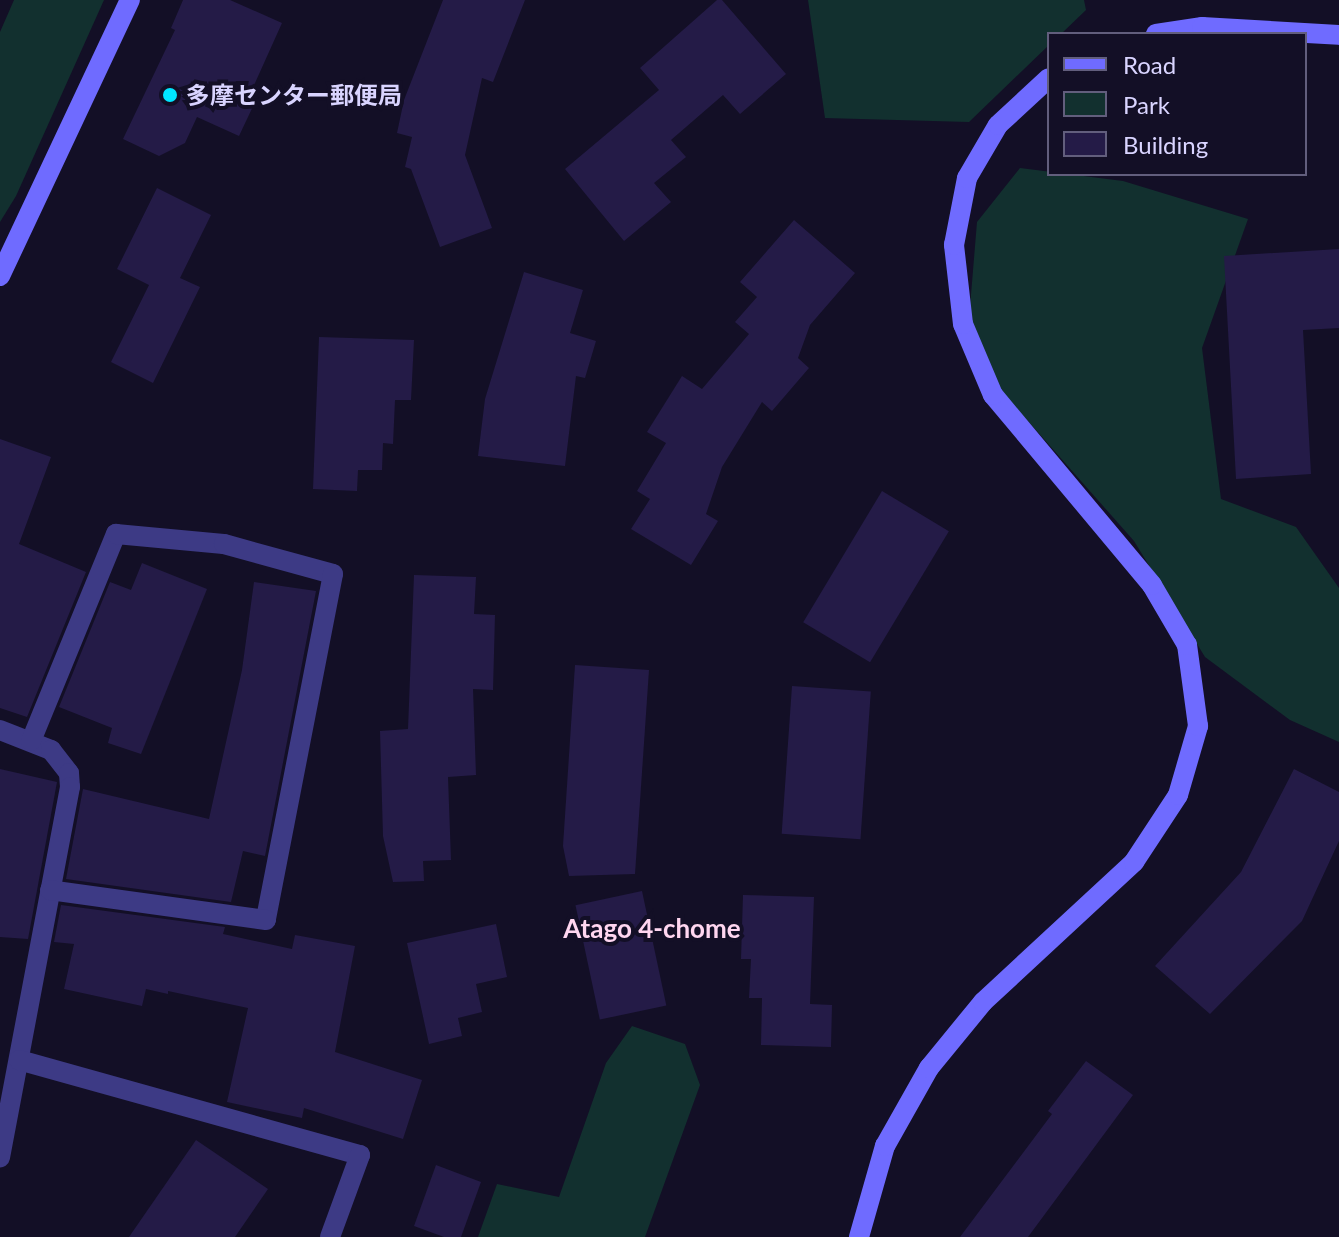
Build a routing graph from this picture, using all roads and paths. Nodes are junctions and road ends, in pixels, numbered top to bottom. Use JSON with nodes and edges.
{"nodes":[{"id":1,"x":130,"y":0,"type":"edge"},
{"id":2,"x":1169,"y":32,"type":"edge"},
{"id":3,"x":1288,"y":32,"type":"edge"},
{"id":4,"x":1307,"y":33,"type":"edge"},
{"id":5,"x":1339,"y":35,"type":"edge"},
{"id":6,"x":1047,"y":80,"type":"edge"},
{"id":7,"x":0,"y":276,"type":"edge"},
{"id":8,"x":0,"y":730,"type":"edge"},
{"id":9,"x":31,"y":741,"type":"junction"},
{"id":10,"x":50,"y":890,"type":"junction"},
{"id":11,"x":19,"y":1060,"type":"junction"},
{"id":12,"x":0,"y":1157,"type":"edge"},
{"id":13,"x":330,"y":1237,"type":"edge"},
{"id":14,"x":859,"y":1237,"type":"edge"}],
"edges":[{"from":1,"to":7,"type":"street"},
{"from":2,"to":3,"type":"street"},
{"from":4,"to":5,"type":"street"},
{"from":6,"to":14,"type":"street"},
{"from":8,"to":9,"type":"street"},
{"from":9,"to":10,"type":"street"},
{"from":9,"to":10,"type":"street"},
{"from":10,"to":11,"type":"street"},
{"from":11,"to":12,"type":"street"},
{"from":11,"to":13,"type":"street"}]}
